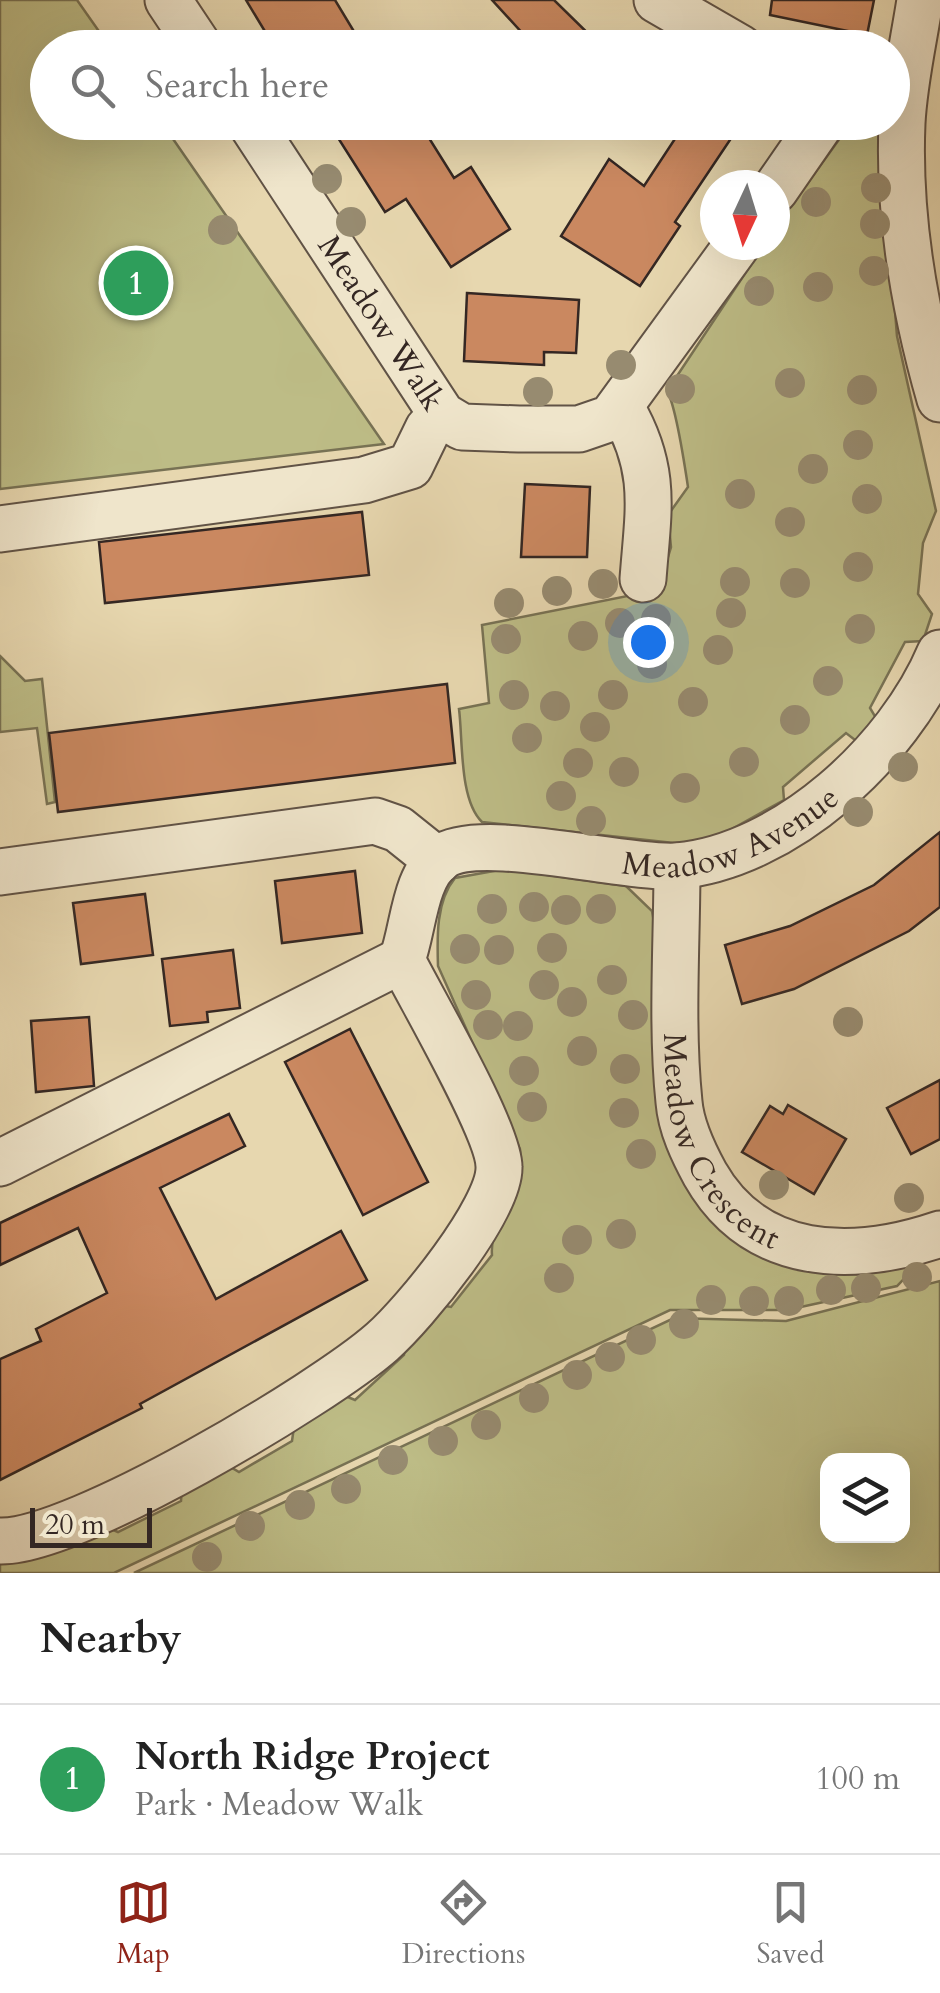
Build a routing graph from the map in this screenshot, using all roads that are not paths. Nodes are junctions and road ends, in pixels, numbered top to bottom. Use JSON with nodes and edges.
{"nodes":[{"id":1,"x":168,"y":0,"type":"edge"},
{"id":2,"x":657,"y":0,"type":"edge"},
{"id":3,"x":920,"y":0,"type":"edge"},
{"id":4,"x":188,"y":30,"type":"edge"},
{"id":5,"x":709,"y":30,"type":"edge"},
{"id":6,"x":910,"y":45,"type":"edge"},
{"id":7,"x":262,"y":140,"type":"edge"},
{"id":8,"x":810,"y":140,"type":"edge"},
{"id":9,"x":901,"y":140,"type":"edge"},
{"id":10,"x":789,"y":170,"type":"edge"},
{"id":11,"x":726,"y":260,"type":"edge"},
{"id":12,"x":932,"y":344,"type":"edge"},
{"id":13,"x":940,"y":399,"type":"edge"},
{"id":14,"x":622,"y":409,"type":"junction"},
{"id":15,"x":442,"y":415,"type":"junction"},
{"id":16,"x":0,"y":529,"type":"edge"},
{"id":17,"x":643,"y":579,"type":"dead end"},
{"id":18,"x":940,"y":653,"type":"edge"},
{"id":19,"x":441,"y":858,"type":"junction"},
{"id":20,"x":677,"y":866,"type":"junction"},
{"id":21,"x":0,"y":872,"type":"edge"},
{"id":22,"x":402,"y":960,"type":"junction"},
{"id":23,"x":0,"y":1163,"type":"edge"},
{"id":24,"x":940,"y":1234,"type":"edge"},
{"id":25,"x":0,"y":1540,"type":"edge"}],
"edges":[{"from":1,"to":4,"type":"street"},
{"from":2,"to":5,"type":"street"},
{"from":3,"to":6,"type":"street"},
{"from":7,"to":15,"type":"street","name":"Meadow Walk"},
{"from":8,"to":10,"type":"street"},
{"from":9,"to":12,"type":"street"},
{"from":11,"to":14,"type":"street"},
{"from":12,"to":13,"type":"street"},
{"from":14,"to":15,"type":"street","name":"Meadow Walk"},
{"from":14,"to":17,"type":"street"},
{"from":15,"to":16,"type":"street"},
{"from":18,"to":20,"type":"street","name":"Meadow Avenue"},
{"from":19,"to":20,"type":"street","name":"Meadow Avenue"},
{"from":19,"to":21,"type":"street"},
{"from":19,"to":22,"type":"street"},
{"from":20,"to":24,"type":"street","name":"Meadow Crescent"},
{"from":22,"to":23,"type":"street"},
{"from":22,"to":25,"type":"street"}]}
